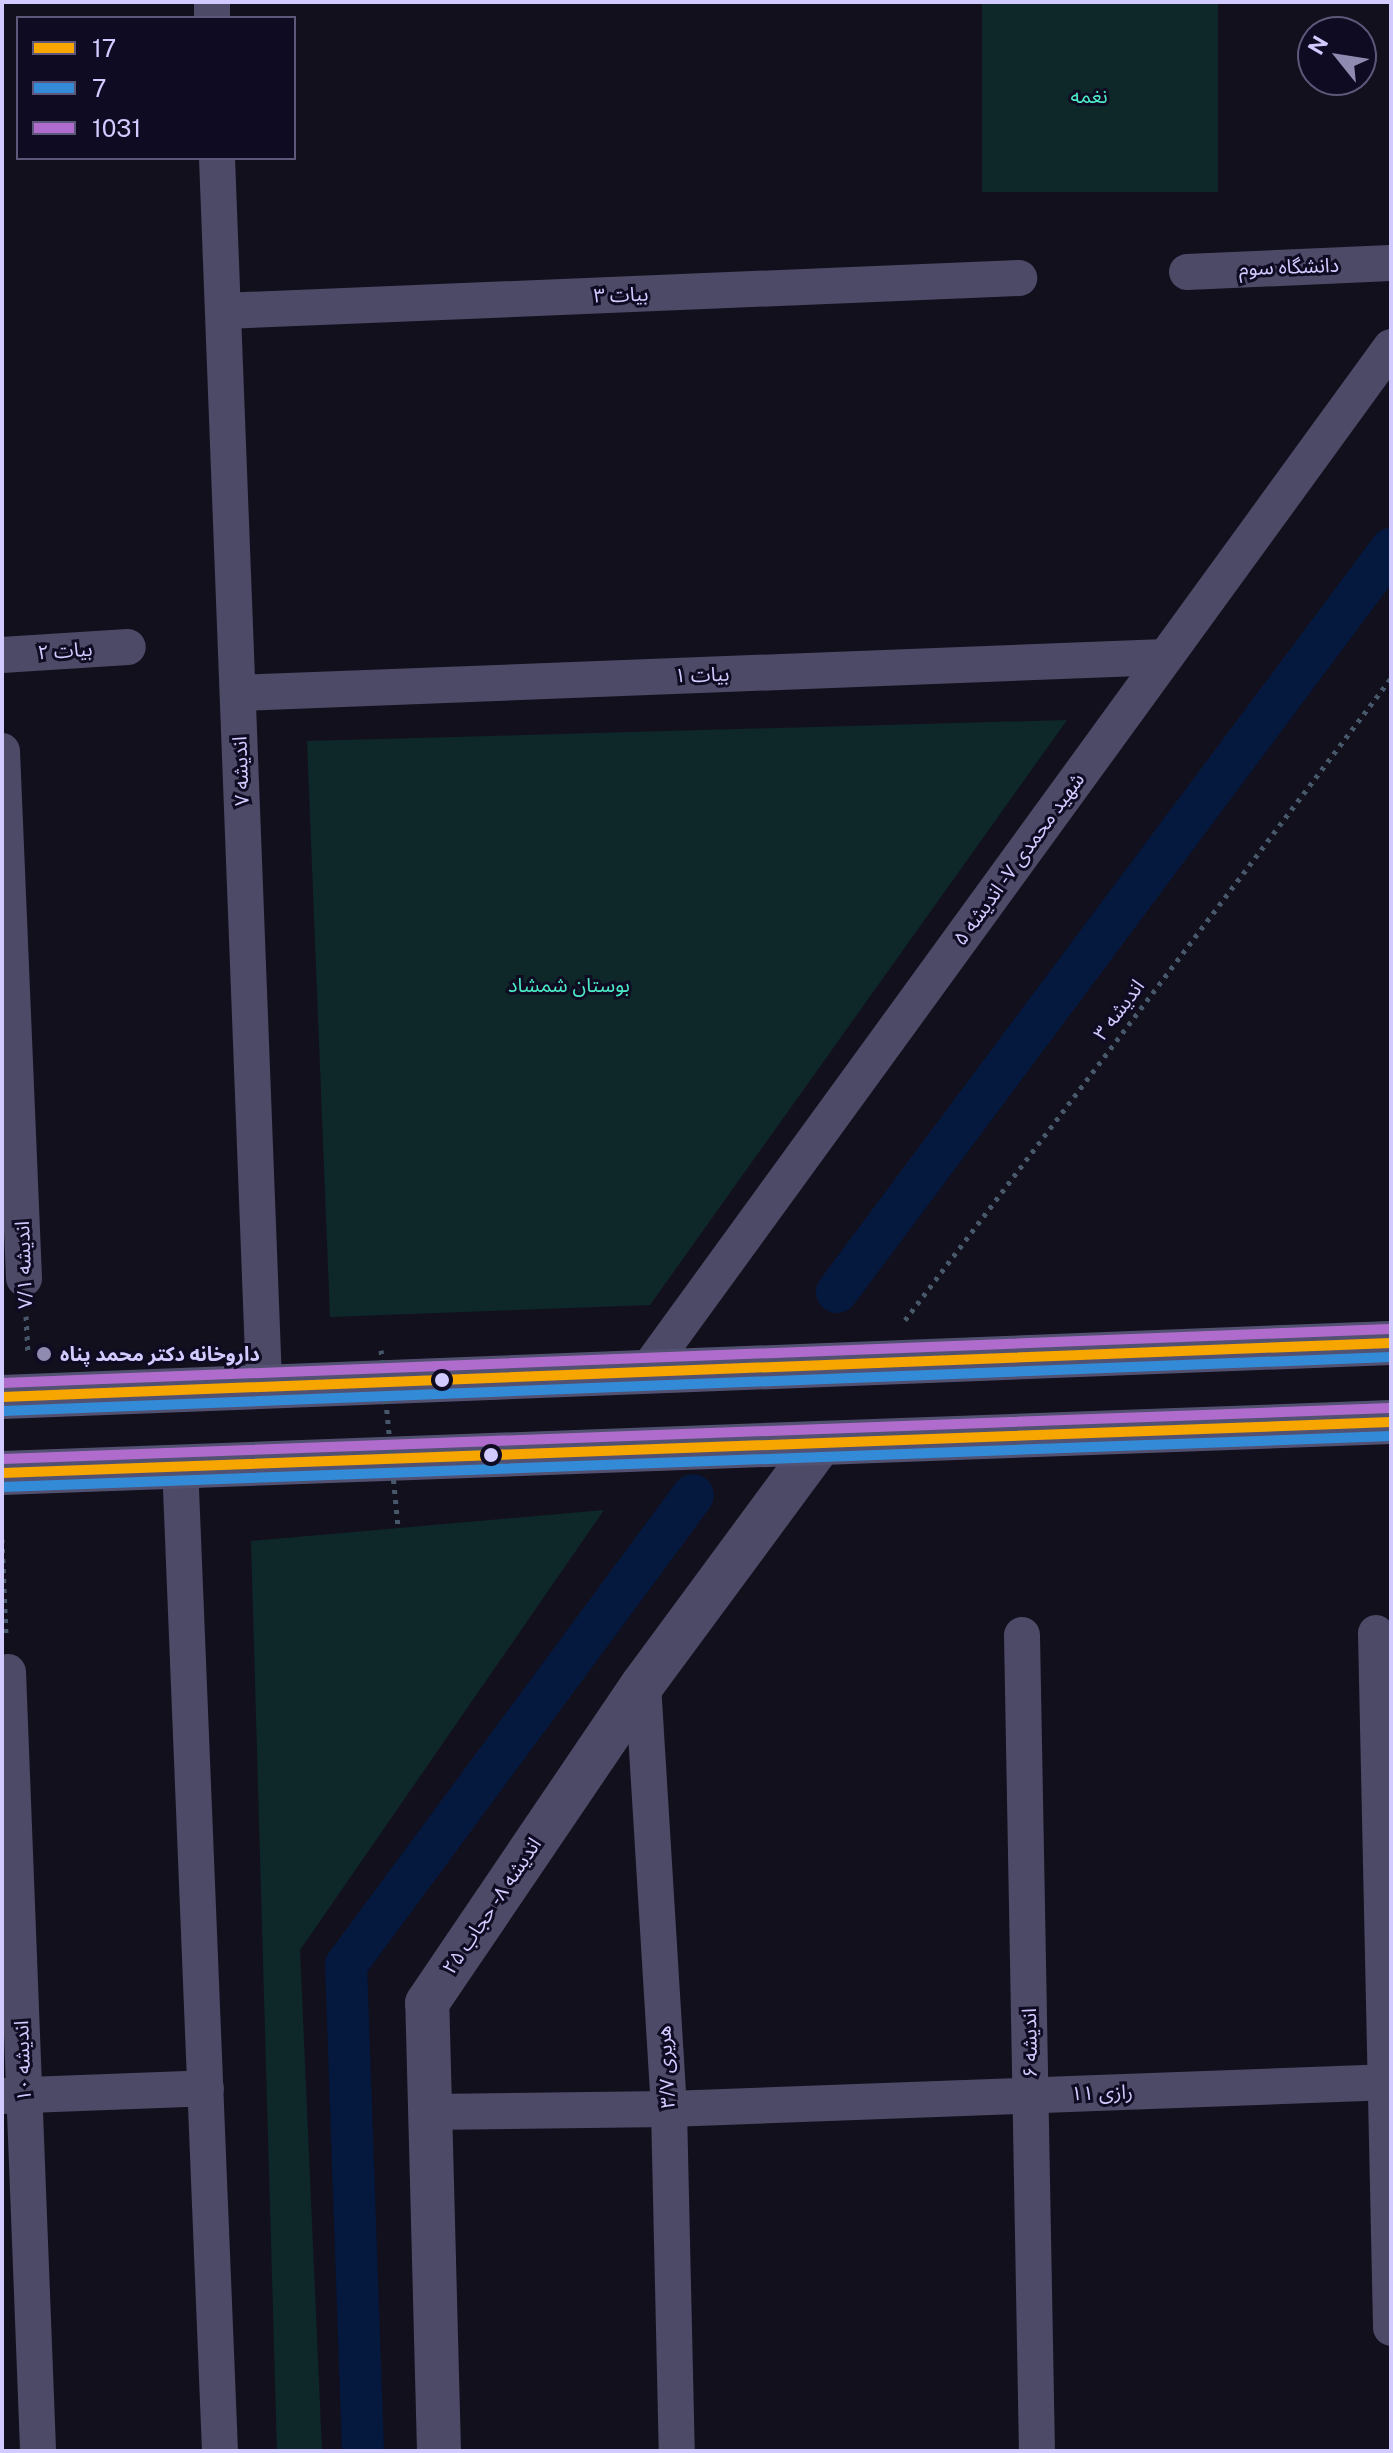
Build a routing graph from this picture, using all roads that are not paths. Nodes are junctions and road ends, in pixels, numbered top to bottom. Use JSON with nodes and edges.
{"nodes":[{"id":1,"x":217,"y":160,"type":"edge"},
{"id":2,"x":1391,"y":263,"type":"edge"},
{"id":3,"x":1187,"y":272,"type":"dead end"},
{"id":4,"x":1019,"y":278,"type":"dead end"},
{"id":5,"x":223,"y":311,"type":"junction"},
{"id":6,"x":1391,"y":347,"type":"edge"},
{"id":7,"x":1380,"y":384,"type":"edge"},
{"id":8,"x":128,"y":647,"type":"dead end"},
{"id":9,"x":2,"y":655,"type":"edge"},
{"id":10,"x":1165,"y":657,"type":"junction"},
{"id":11,"x":238,"y":693,"type":"junction"},
{"id":12,"x":2,"y":751,"type":"edge"},
{"id":13,"x":8,"y":1041,"type":"edge"},
{"id":14,"x":24,"y":1279,"type":"road end"},
{"id":15,"x":1391,"y":1343,"type":"edge"},
{"id":16,"x":646,"y":1372,"type":"junction"},
{"id":17,"x":264,"y":1384,"type":"junction"},
{"id":18,"x":16,"y":1396,"type":"edge"},
{"id":19,"x":1391,"y":1422,"type":"edge"},
{"id":20,"x":819,"y":1445,"type":"junction"},
{"id":21,"x":180,"y":1464,"type":"junction"},
{"id":22,"x":2,"y":1473,"type":"edge"},
{"id":23,"x":1376,"y":1633,"type":"dead end"},
{"id":24,"x":1022,"y":1635,"type":"dead end"},
{"id":25,"x":8,"y":1672,"type":"road end"},
{"id":26,"x":643,"y":1684,"type":"junction"},
{"id":27,"x":1388,"y":2082,"type":"edge"},
{"id":28,"x":206,"y":2088,"type":"junction"},
{"id":29,"x":13,"y":2096,"type":"edge"},
{"id":30,"x":1031,"y":2096,"type":"junction"},
{"id":31,"x":669,"y":2109,"type":"junction"},
{"id":32,"x":430,"y":2112,"type":"junction"},
{"id":33,"x":1391,"y":2328,"type":"edge"},
{"id":34,"x":38,"y":2451,"type":"edge"},
{"id":35,"x":220,"y":2451,"type":"edge"},
{"id":36,"x":439,"y":2451,"type":"edge"},
{"id":37,"x":677,"y":2451,"type":"edge"},
{"id":38,"x":1037,"y":2451,"type":"edge"}],
"edges":[{"from":1,"to":5,"type":"street","name":"اندیشه ۷"},
{"from":2,"to":3,"type":"street","name":"دانشگاه سوم"},
{"from":4,"to":5,"type":"street","name":"بیات ۳"},
{"from":5,"to":11,"type":"street","name":"اندیشه ۷"},
{"from":6,"to":7,"type":"street","name":"شهید محمدی ۷ - اندیشه ۵"},
{"from":7,"to":10,"type":"street","name":"شهید محمدی ۷ - اندیشه ۵"},
{"from":8,"to":9,"type":"street","name":"بیات ۲"},
{"from":10,"to":11,"type":"street","name":"بیات ۱"},
{"from":10,"to":16,"type":"street","name":"شهید محمدی ۷ - اندیشه ۵"},
{"from":11,"to":17,"type":"street","name":"اندیشه ۷"},
{"from":12,"to":13,"type":"street","name":"اندیشه ۷/۱"},
{"from":13,"to":14,"type":"street","name":"اندیشه ۷/۱"},
{"from":15,"to":16,"type":"main road"},
{"from":16,"to":17,"type":"main road"},
{"from":17,"to":18,"type":"main road"},
{"from":19,"to":20,"type":"main road"},
{"from":20,"to":21,"type":"main road"},
{"from":20,"to":26,"type":"street","name":"اندیشه ۸ - حجاب ۲۵"},
{"from":21,"to":22,"type":"main road"},
{"from":21,"to":28,"type":"street"},
{"from":23,"to":27,"type":"street"},
{"from":24,"to":30,"type":"street","name":"اندیشه ۶"},
{"from":25,"to":29,"type":"street","name":"اندیشه ۱۰"},
{"from":26,"to":31,"type":"street","name":"هریری ۳/۷"},
{"from":26,"to":32,"type":"street","name":"اندیشه ۸ - حجاب ۲۵"},
{"from":27,"to":30,"type":"street","name":"رازی ۱۱"},
{"from":27,"to":33,"type":"street"},
{"from":28,"to":29,"type":"street"},
{"from":28,"to":35,"type":"street"},
{"from":29,"to":34,"type":"street","name":"اندیشه ۱۰"},
{"from":30,"to":31,"type":"street","name":"رازی ۱۱"},
{"from":30,"to":38,"type":"street","name":"اندیشه ۶"},
{"from":31,"to":32,"type":"street","name":"رازی ۱۱"},
{"from":31,"to":37,"type":"street","name":"هریری ۳/۷"},
{"from":32,"to":36,"type":"street","name":"اندیشه ۸ - حجاب ۲۵"}]}
